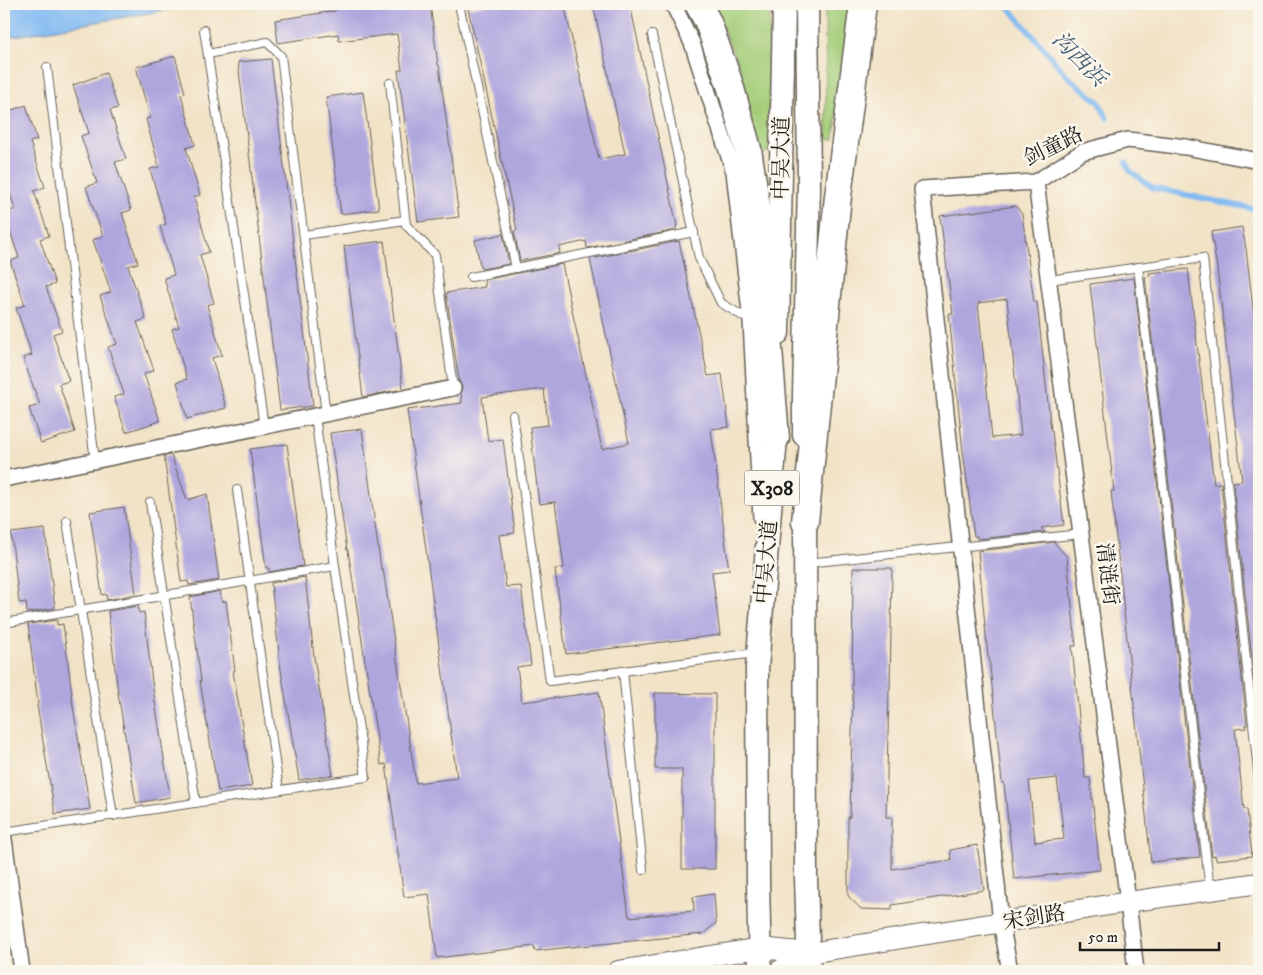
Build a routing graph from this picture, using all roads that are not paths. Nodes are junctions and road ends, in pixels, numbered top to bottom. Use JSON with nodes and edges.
{"nodes":[{"id":1,"x":459,"y":4,"type":"edge"},
{"id":2,"x":673,"y":4,"type":"edge"},
{"id":3,"x":698,"y":4,"type":"edge"},
{"id":4,"x":784,"y":4,"type":"edge"},
{"id":5,"x":807,"y":4,"type":"edge"},
{"id":6,"x":863,"y":4,"type":"edge"},
{"id":7,"x":204,"y":30,"type":"dead end"},
{"id":8,"x":652,"y":35,"type":"dead end"},
{"id":9,"x":208,"y":54,"type":"junction"},
{"id":10,"x":47,"y":67,"type":"dead end"},
{"id":11,"x":390,"y":83,"type":"dead end"},
{"id":12,"x":1259,"y":161,"type":"edge"},
{"id":13,"x":1036,"y":182,"type":"junction"},
{"id":14,"x":406,"y":220,"type":"junction"},
{"id":15,"x":694,"y":232,"type":"junction"},
{"id":16,"x":304,"y":235,"type":"junction"},
{"id":17,"x":1138,"y":267,"type":"junction"},
{"id":18,"x":516,"y":268,"type":"junction"},
{"id":19,"x":470,"y":277,"type":"dead end"},
{"id":20,"x":1049,"y":280,"type":"junction"},
{"id":21,"x":751,"y":321,"type":"junction"},
{"id":22,"x":453,"y":388,"type":"joint"},
{"id":23,"x":320,"y":415,"type":"junction"},
{"id":24,"x":513,"y":415,"type":"dead end"},
{"id":25,"x":264,"y":426,"type":"junction"},
{"id":26,"x":776,"y":438,"type":"junction"},
{"id":27,"x":95,"y":461,"type":"junction"},
{"id":28,"x":4,"y":479,"type":"edge"},
{"id":29,"x":237,"y":490,"type":"dead end"},
{"id":30,"x":150,"y":502,"type":"dead end"},
{"id":31,"x":67,"y":521,"type":"dead end"},
{"id":32,"x":806,"y":522,"type":"junction"},
{"id":33,"x":1081,"y":534,"type":"junction"},
{"id":34,"x":960,"y":546,"type":"junction"},
{"id":35,"x":806,"y":563,"type":"junction"},
{"id":36,"x":335,"y":566,"type":"junction"},
{"id":37,"x":764,"y":580,"type":"junction"},
{"id":38,"x":250,"y":581,"type":"junction"},
{"id":39,"x":164,"y":596,"type":"junction"},
{"id":40,"x":81,"y":610,"type":"junction"},
{"id":41,"x":4,"y":623,"type":"edge"},
{"id":42,"x":758,"y":653,"type":"junction"},
{"id":43,"x":623,"y":671,"type":"junction"},
{"id":44,"x":1259,"y":780,"type":"edge"},
{"id":45,"x":279,"y":790,"type":"junction"},
{"id":46,"x":196,"y":803,"type":"junction"},
{"id":47,"x":113,"y":816,"type":"junction"},
{"id":48,"x":4,"y":832,"type":"edge"},
{"id":49,"x":4,"y":839,"type":"edge"},
{"id":50,"x":643,"y":870,"type":"dead end"},
{"id":51,"x":1259,"y":883,"type":"edge"},
{"id":52,"x":1210,"y":890,"type":"junction"},
{"id":53,"x":1128,"y":902,"type":"junction"},
{"id":54,"x":1001,"y":922,"type":"junction"},
{"id":55,"x":760,"y":948,"type":"junction"},
{"id":56,"x":809,"y":962,"type":"edge"},
{"id":57,"x":22,"y":971,"type":"edge"},
{"id":58,"x":618,"y":971,"type":"edge"},
{"id":59,"x":760,"y":971,"type":"edge"},
{"id":60,"x":779,"y":971,"type":"edge"},
{"id":61,"x":1010,"y":971,"type":"edge"},
{"id":62,"x":1136,"y":971,"type":"edge"}],
"edges":[{"from":1,"to":18,"type":"lane"},
{"from":2,"to":21,"type":"street"},
{"from":3,"to":26,"type":"highway"},
{"from":4,"to":26,"type":"main road","name":"中吴大道","number":"X308"},
{"from":5,"to":32,"type":"main road","name":"中吴大道","number":"X308"},
{"from":6,"to":32,"type":"highway"},
{"from":7,"to":9,"type":"lane"},
{"from":8,"to":15,"type":"lane"},
{"from":9,"to":16,"type":"lane"},
{"from":9,"to":25,"type":"lane"},
{"from":10,"to":27,"type":"lane"},
{"from":11,"to":14,"type":"lane"},
{"from":12,"to":13,"type":"street","name":"剑童路"},
{"from":13,"to":20,"type":"street","name":"清涟街"},
{"from":13,"to":34,"type":"street","name":"剑童路"},
{"from":14,"to":16,"type":"lane"},
{"from":14,"to":22,"type":"lane"},
{"from":15,"to":18,"type":"lane"},
{"from":15,"to":21,"type":"lane"},
{"from":16,"to":23,"type":"lane"},
{"from":17,"to":20,"type":"lane"},
{"from":17,"to":44,"type":"lane"},
{"from":17,"to":52,"type":"lane"},
{"from":18,"to":19,"type":"lane"},
{"from":20,"to":33,"type":"street","name":"清涟街"},
{"from":21,"to":37,"type":"street"},
{"from":22,"to":23,"type":"street"},
{"from":23,"to":25,"type":"street"},
{"from":23,"to":36,"type":"lane"},
{"from":24,"to":43,"type":"lane"},
{"from":25,"to":27,"type":"street"},
{"from":26,"to":37,"type":"main road","name":"中吴大道","number":"X308"},
{"from":27,"to":28,"type":"street"},
{"from":29,"to":38,"type":"lane"},
{"from":30,"to":39,"type":"lane"},
{"from":31,"to":40,"type":"lane"},
{"from":32,"to":35,"type":"main road","name":"中吴大道","number":"X308"},
{"from":33,"to":34,"type":"lane"},
{"from":33,"to":53,"type":"street","name":"清涟街"},
{"from":34,"to":35,"type":"lane"},
{"from":34,"to":54,"type":"street"},
{"from":35,"to":56,"type":"main road","name":"中吴大道","number":"X308"},
{"from":36,"to":38,"type":"lane"},
{"from":36,"to":45,"type":"lane"},
{"from":37,"to":42,"type":"main road","name":"中吴大道","number":"X308"},
{"from":38,"to":39,"type":"lane"},
{"from":38,"to":45,"type":"lane"},
{"from":39,"to":40,"type":"lane"},
{"from":39,"to":46,"type":"lane"},
{"from":40,"to":41,"type":"lane"},
{"from":40,"to":47,"type":"lane"},
{"from":42,"to":43,"type":"lane"},
{"from":42,"to":55,"type":"main road","name":"中吴大道","number":"X308"},
{"from":43,"to":50,"type":"lane"},
{"from":45,"to":46,"type":"lane"},
{"from":46,"to":47,"type":"lane"},
{"from":47,"to":48,"type":"lane"},
{"from":49,"to":57,"type":"street"},
{"from":51,"to":52,"type":"main road","name":"宋剑路"},
{"from":52,"to":53,"type":"main road","name":"宋剑路"},
{"from":53,"to":54,"type":"main road","name":"宋剑路"},
{"from":53,"to":62,"type":"street","name":"清涟街"},
{"from":54,"to":56,"type":"main road","name":"宋剑路"},
{"from":54,"to":61,"type":"street"},
{"from":55,"to":56,"type":"main road"},
{"from":55,"to":58,"type":"main road"},
{"from":55,"to":59,"type":"main road","name":"中吴大道","number":"X308"},
{"from":56,"to":60,"type":"main road"}]}
